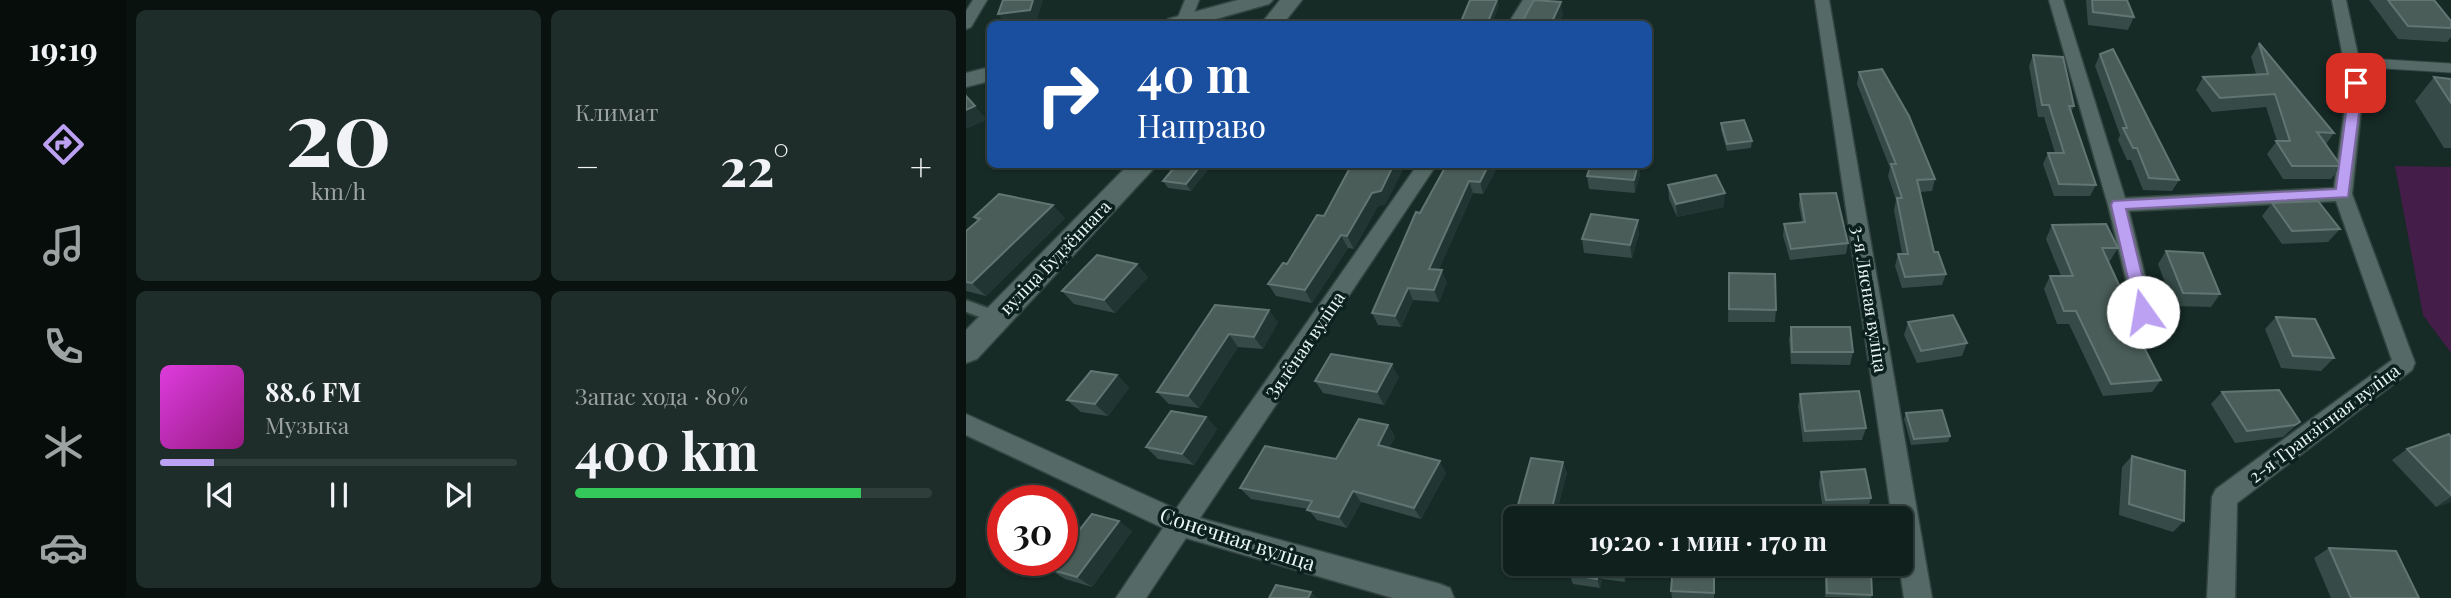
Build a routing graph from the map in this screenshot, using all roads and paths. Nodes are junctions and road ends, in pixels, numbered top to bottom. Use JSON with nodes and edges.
{"nodes":[{"id":1,"x":980,"y":0,"type":"edge"},
{"id":2,"x":1192,"y":0,"type":"edge"},
{"id":3,"x":1262,"y":0,"type":"edge"},
{"id":4,"x":1290,"y":0,"type":"edge"},
{"id":5,"x":1530,"y":0,"type":"edge"},
{"id":6,"x":1822,"y":0,"type":"edge"},
{"id":7,"x":2056,"y":0,"type":"edge"},
{"id":8,"x":2339,"y":0,"type":"edge"},
{"id":9,"x":1181,"y":21,"type":"edge"},
{"id":10,"x":1187,"y":21,"type":"edge"},
{"id":11,"x":1274,"y":21,"type":"edge"},
{"id":12,"x":1517,"y":21,"type":"edge"},
{"id":13,"x":966,"y":24,"type":"edge"},
{"id":14,"x":2352,"y":62,"type":"junction"},
{"id":15,"x":2451,"y":68,"type":"edge"},
{"id":16,"x":987,"y":75,"type":"edge"},
{"id":17,"x":966,"y":80,"type":"edge"},
{"id":18,"x":1141,"y":168,"type":"edge"},
{"id":19,"x":1425,"y":168,"type":"edge"},
{"id":20,"x":2343,"y":194,"type":"junction"},
{"id":21,"x":2118,"y":205,"type":"junction"},
{"id":22,"x":966,"y":306,"type":"edge"},
{"id":23,"x":2143,"y":312,"type":"dead end"},
{"id":24,"x":997,"y":317,"type":"junction"},
{"id":25,"x":966,"y":351,"type":"edge"},
{"id":26,"x":966,"y":424,"type":"edge"},
{"id":27,"x":1183,"y":525,"type":"junction"},
{"id":28,"x":1130,"y":598,"type":"edge"},
{"id":29,"x":1440,"y":598,"type":"edge"},
{"id":30,"x":1918,"y":598,"type":"edge"},
{"id":31,"x":2221,"y":598,"type":"edge"}],
"edges":[{"from":1,"to":13,"type":"street"},
{"from":2,"to":9,"type":"street"},
{"from":3,"to":10,"type":"street"},
{"from":4,"to":11,"type":"street"},
{"from":5,"to":12,"type":"street"},
{"from":6,"to":30,"type":"street","name":"3-я Лясная вуліца"},
{"from":7,"to":21,"type":"street"},
{"from":8,"to":14,"type":"street","name":"2-я Транзітная вуліца"},
{"from":14,"to":15,"type":"lane"},
{"from":14,"to":20,"type":"street","name":"2-я Транзітная вуліца"},
{"from":16,"to":17,"type":"street"},
{"from":18,"to":24,"type":"street","name":"вуліца Будзённага"},
{"from":19,"to":27,"type":"street","name":"Зялёная вуліца"},
{"from":20,"to":21,"type":"street"},
{"from":20,"to":31,"type":"street","name":"2-я Транзітная вуліца"},
{"from":21,"to":23,"type":"street"},
{"from":22,"to":24,"type":"lane"},
{"from":24,"to":25,"type":"street","name":"вуліца Будзённага"},
{"from":26,"to":27,"type":"street","name":"Сонечная вуліца"},
{"from":27,"to":28,"type":"street","name":"Зялёная вуліца"},
{"from":27,"to":29,"type":"street","name":"Сонечная вуліца"}]}
